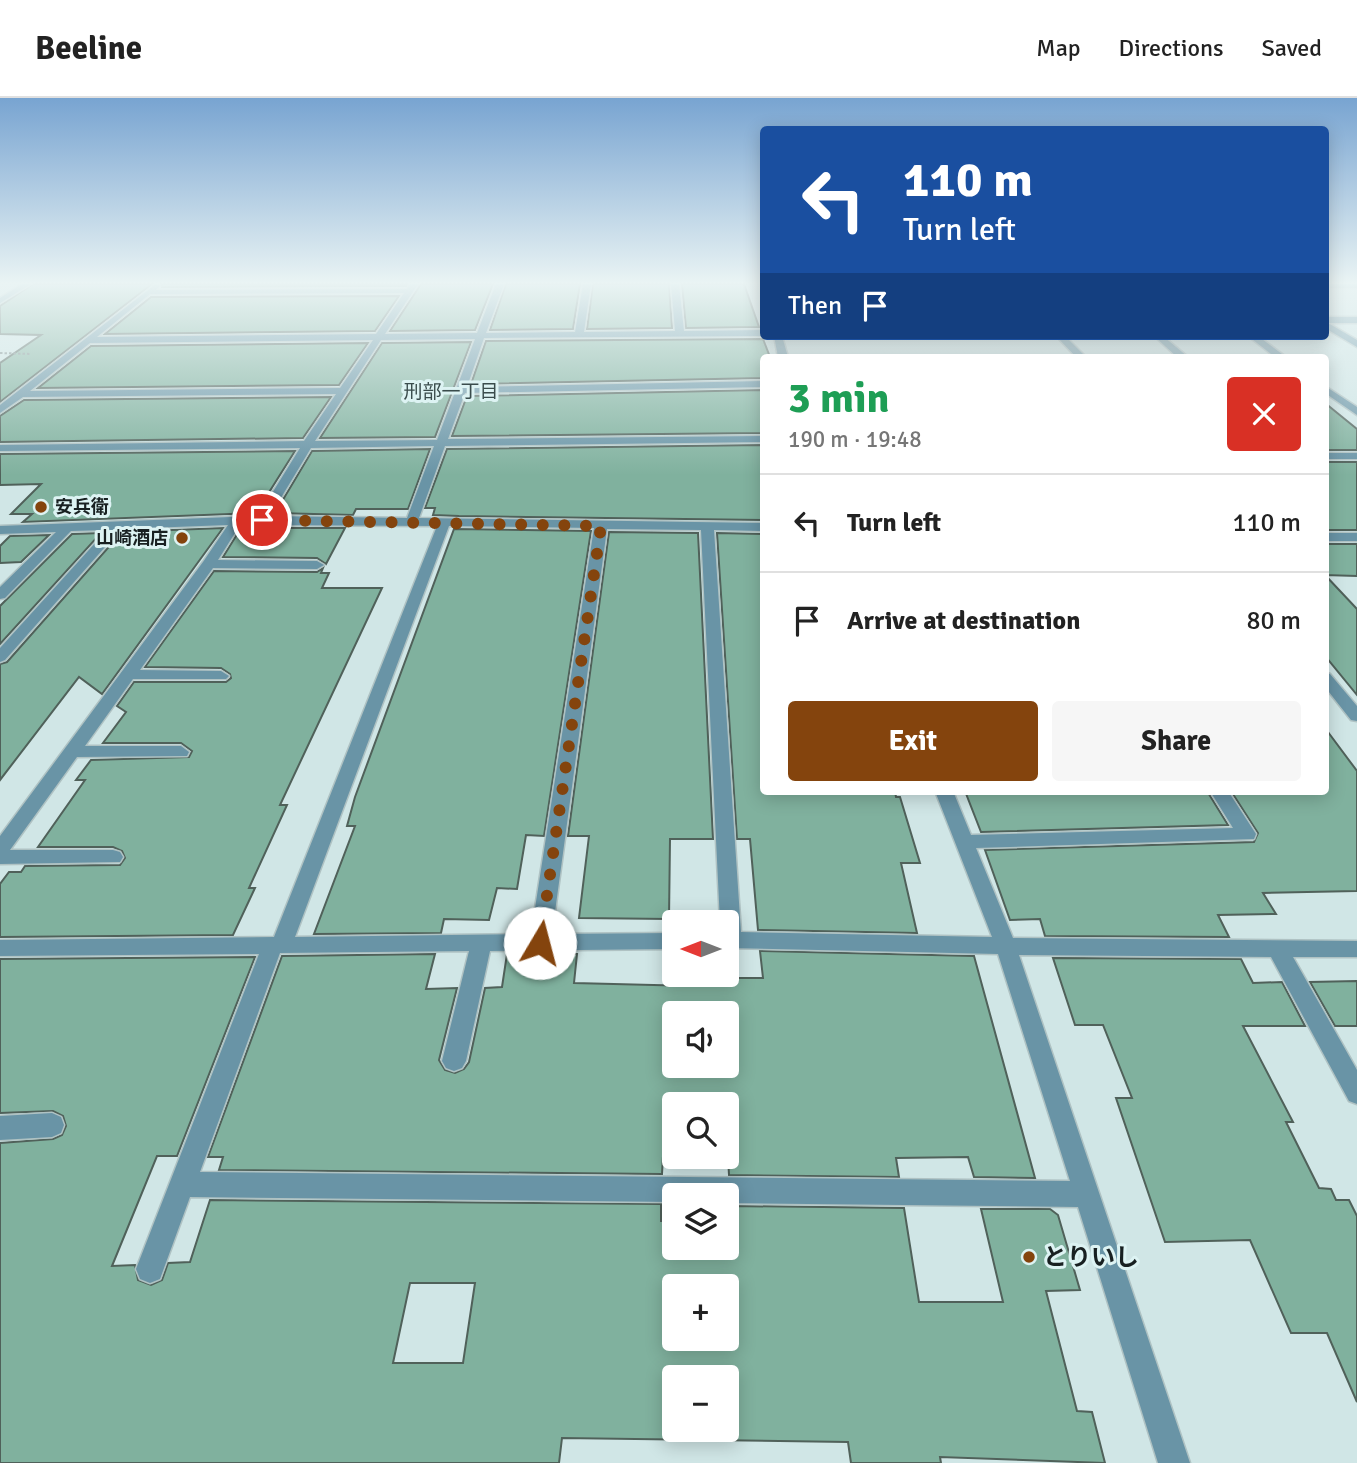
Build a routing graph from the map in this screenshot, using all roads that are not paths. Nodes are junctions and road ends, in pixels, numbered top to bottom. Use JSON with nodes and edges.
{"nodes":[{"id":1,"x":77,"y":348,"type":"edge"},
{"id":2,"x":372,"y":348,"type":"edge"},
{"id":3,"x":475,"y":348,"type":"edge"},
{"id":4,"x":760,"y":384,"type":"edge"},
{"id":5,"x":460,"y":390,"type":"junction"},
{"id":6,"x":344,"y":391,"type":"junction"},
{"id":7,"x":1329,"y":392,"type":"edge"},
{"id":8,"x":20,"y":394,"type":"junction"},
{"id":9,"x":1329,"y":408,"type":"edge"},
{"id":10,"x":0,"y":410,"type":"edge"},
{"id":11,"x":1355,"y":410,"type":"edge"},
{"id":12,"x":760,"y":439,"type":"edge"},
{"id":13,"x":440,"y":444,"type":"junction"},
{"id":14,"x":307,"y":446,"type":"junction"},
{"id":15,"x":0,"y":448,"type":"edge"},
{"id":16,"x":1329,"y":456,"type":"edge"},
{"id":17,"x":1357,"y":456,"type":"edge"},
{"id":18,"x":237,"y":520,"type":"junction"},
{"id":19,"x":262,"y":520,"type":"junction"},
{"id":20,"x":411,"y":524,"type":"junction"},
{"id":21,"x":444,"y":524,"type":"junction"},
{"id":22,"x":118,"y":526,"type":"junction"},
{"id":23,"x":601,"y":526,"type":"junction"},
{"id":24,"x":707,"y":526,"type":"junction"},
{"id":25,"x":68,"y":527,"type":"junction"},
{"id":26,"x":760,"y":527,"type":"edge"},
{"id":27,"x":0,"y":530,"type":"edge"},
{"id":28,"x":1329,"y":537,"type":"edge"},
{"id":29,"x":1357,"y":537,"type":"edge"},
{"id":30,"x":209,"y":564,"type":"junction"},
{"id":31,"x":317,"y":565,"type":"dead end"},
{"id":32,"x":0,"y":595,"type":"edge"},
{"id":33,"x":0,"y":657,"type":"edge"},
{"id":34,"x":128,"y":674,"type":"junction"},
{"id":35,"x":221,"y":676,"type":"dead end"},
{"id":36,"x":1329,"y":682,"type":"edge"},
{"id":37,"x":1357,"y":716,"type":"edge"},
{"id":38,"x":72,"y":751,"type":"junction"},
{"id":39,"x":181,"y":752,"type":"dead end"},
{"id":40,"x":946,"y":795,"type":"edge"},
{"id":41,"x":1222,"y":795,"type":"edge"},
{"id":42,"x":964,"y":842,"type":"junction"},
{"id":43,"x":0,"y":850,"type":"edge"},
{"id":44,"x":0,"y":857,"type":"edge"},
{"id":45,"x":113,"y":858,"type":"dead end"},
{"id":46,"x":727,"y":910,"type":"edge"},
{"id":47,"x":739,"y":940,"type":"edge"},
{"id":48,"x":662,"y":941,"type":"edge"},
{"id":49,"x":481,"y":943,"type":"junction"},
{"id":50,"x":540,"y":943,"type":"junction"},
{"id":51,"x":277,"y":945,"type":"junction"},
{"id":52,"x":1006,"y":946,"type":"junction"},
{"id":53,"x":0,"y":948,"type":"edge"},
{"id":54,"x":1277,"y":948,"type":"junction"},
{"id":55,"x":1357,"y":949,"type":"edge"},
{"id":56,"x":454,"y":1061,"type":"dead end"},
{"id":57,"x":1357,"y":1093,"type":"edge"},
{"id":58,"x":51,"y":1125,"type":"dead end"},
{"id":59,"x":0,"y":1128,"type":"edge"},
{"id":60,"x":183,"y":1184,"type":"junction"},
{"id":61,"x":1086,"y":1194,"type":"junction"},
{"id":62,"x":150,"y":1269,"type":"dead end"},
{"id":63,"x":1174,"y":1463,"type":"edge"}],
"edges":[{"from":1,"to":8,"type":"street"},
{"from":2,"to":6,"type":"street"},
{"from":3,"to":5,"type":"street"},
{"from":4,"to":5,"type":"street"},
{"from":5,"to":13,"type":"street"},
{"from":6,"to":8,"type":"street"},
{"from":6,"to":14,"type":"street"},
{"from":7,"to":11,"type":"street"},
{"from":8,"to":10,"type":"street"},
{"from":9,"to":11,"type":"street"},
{"from":12,"to":13,"type":"street"},
{"from":13,"to":14,"type":"street"},
{"from":13,"to":20,"type":"street"},
{"from":14,"to":15,"type":"street"},
{"from":14,"to":19,"type":"street"},
{"from":16,"to":17,"type":"street"},
{"from":18,"to":19,"type":"street"},
{"from":18,"to":22,"type":"street"},
{"from":18,"to":30,"type":"street"},
{"from":19,"to":20,"type":"street"},
{"from":20,"to":21,"type":"street"},
{"from":21,"to":23,"type":"street"},
{"from":21,"to":51,"type":"street"},
{"from":22,"to":25,"type":"street"},
{"from":22,"to":33,"type":"street"},
{"from":23,"to":24,"type":"street"},
{"from":23,"to":50,"type":"street"},
{"from":24,"to":26,"type":"street"},
{"from":24,"to":46,"type":"street"},
{"from":25,"to":27,"type":"street"},
{"from":25,"to":32,"type":"street"},
{"from":28,"to":29,"type":"street"},
{"from":30,"to":31,"type":"street"},
{"from":30,"to":34,"type":"street"},
{"from":34,"to":35,"type":"street"},
{"from":34,"to":38,"type":"street"},
{"from":36,"to":37,"type":"street"},
{"from":38,"to":39,"type":"street"},
{"from":38,"to":43,"type":"street"},
{"from":40,"to":42,"type":"street"},
{"from":41,"to":42,"type":"street"},
{"from":42,"to":52,"type":"street"},
{"from":44,"to":45,"type":"street"},
{"from":47,"to":52,"type":"street"},
{"from":48,"to":50,"type":"street"},
{"from":49,"to":50,"type":"street"},
{"from":49,"to":51,"type":"street"},
{"from":49,"to":56,"type":"street"},
{"from":51,"to":53,"type":"street"},
{"from":51,"to":60,"type":"street"},
{"from":52,"to":54,"type":"street"},
{"from":52,"to":61,"type":"street"},
{"from":54,"to":55,"type":"street"},
{"from":54,"to":57,"type":"street"},
{"from":58,"to":59,"type":"street"},
{"from":60,"to":61,"type":"street"},
{"from":60,"to":62,"type":"street"},
{"from":61,"to":63,"type":"street"}]}
